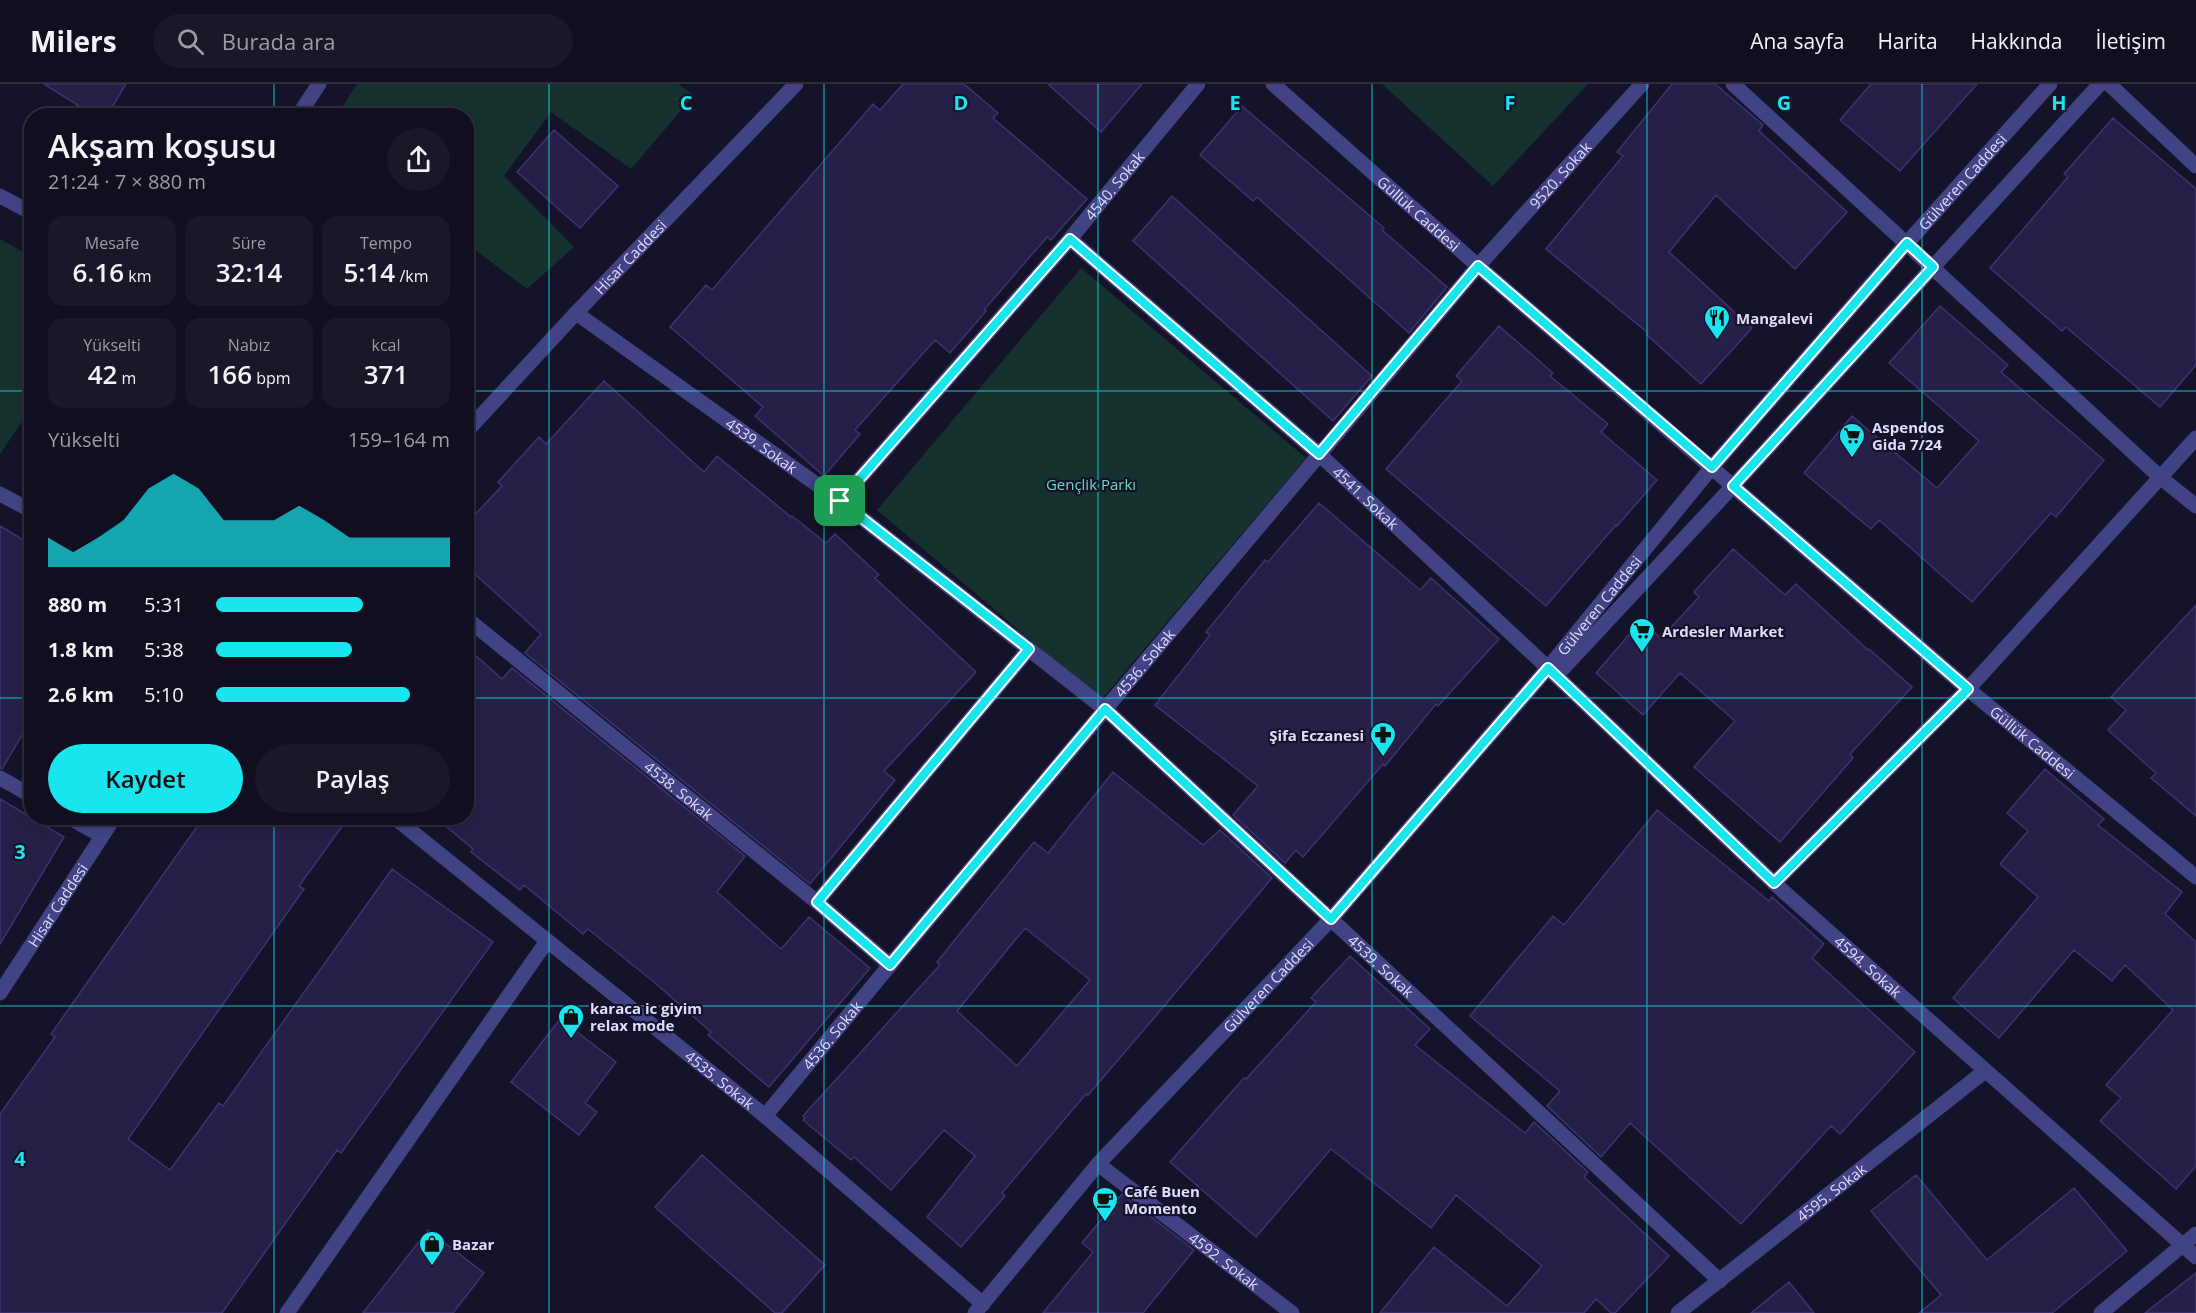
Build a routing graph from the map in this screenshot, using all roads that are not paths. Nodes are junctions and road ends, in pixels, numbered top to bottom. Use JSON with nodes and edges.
{"nodes":[{"id":1,"x":319,"y":84,"type":"edge"},
{"id":2,"x":796,"y":84,"type":"edge"},
{"id":3,"x":1198,"y":84,"type":"edge"},
{"id":4,"x":1273,"y":84,"type":"edge"},
{"id":5,"x":1642,"y":84,"type":"edge"},
{"id":6,"x":1733,"y":84,"type":"edge"},
{"id":7,"x":2050,"y":84,"type":"edge"},
{"id":8,"x":2100,"y":84,"type":"edge"},
{"id":9,"x":2109,"y":84,"type":"edge"},
{"id":10,"x":303,"y":108,"type":"edge"},
{"id":11,"x":2196,"y":166,"type":"edge"},
{"id":12,"x":0,"y":196,"type":"edge"},
{"id":13,"x":24,"y":209,"type":"edge"},
{"id":14,"x":1070,"y":239,"type":"junction"},
{"id":15,"x":1907,"y":243,"type":"junction"},
{"id":16,"x":1478,"y":266,"type":"junction"},
{"id":17,"x":1933,"y":267,"type":"junction"},
{"id":18,"x":576,"y":313,"type":"junction"},
{"id":19,"x":474,"y":423,"type":"edge"},
{"id":20,"x":2196,"y":438,"type":"edge"},
{"id":21,"x":1319,"y":454,"type":"junction"},
{"id":22,"x":1712,"y":467,"type":"junction"},
{"id":23,"x":2160,"y":478,"type":"junction"},
{"id":24,"x":1733,"y":486,"type":"junction"},
{"id":25,"x":0,"y":494,"type":"edge"},
{"id":26,"x":840,"y":501,"type":"junction"},
{"id":27,"x":2196,"y":506,"type":"edge"},
{"id":28,"x":24,"y":507,"type":"edge"},
{"id":29,"x":474,"y":624,"type":"edge"},
{"id":30,"x":1029,"y":649,"type":"junction"},
{"id":31,"x":1552,"y":672,"type":"junction"},
{"id":32,"x":1968,"y":689,"type":"junction"},
{"id":33,"x":1105,"y":709,"type":"junction"},
{"id":34,"x":0,"y":778,"type":"edge"},
{"id":35,"x":24,"y":791,"type":"edge"},
{"id":36,"x":82,"y":825,"type":"edge"},
{"id":37,"x":109,"y":825,"type":"edge"},
{"id":38,"x":404,"y":825,"type":"edge"},
{"id":39,"x":102,"y":836,"type":"junction"},
{"id":40,"x":2196,"y":877,"type":"edge"},
{"id":41,"x":1774,"y":883,"type":"junction"},
{"id":42,"x":817,"y":902,"type":"junction"},
{"id":43,"x":1331,"y":919,"type":"junction"},
{"id":44,"x":547,"y":940,"type":"junction"},
{"id":45,"x":890,"y":965,"type":"junction"},
{"id":46,"x":0,"y":993,"type":"edge"},
{"id":47,"x":1985,"y":1071,"type":"junction"},
{"id":48,"x":765,"y":1116,"type":"junction"},
{"id":49,"x":1098,"y":1164,"type":"junction"},
{"id":50,"x":2196,"y":1234,"type":"edge"},
{"id":51,"x":2182,"y":1245,"type":"junction"},
{"id":52,"x":2196,"y":1257,"type":"edge"},
{"id":53,"x":1720,"y":1281,"type":"junction"},
{"id":54,"x":979,"y":1308,"type":"edge"},
{"id":55,"x":287,"y":1313,"type":"edge"},
{"id":56,"x":1292,"y":1313,"type":"edge"},
{"id":57,"x":1678,"y":1313,"type":"edge"},
{"id":58,"x":2101,"y":1313,"type":"edge"}],
"edges":[{"from":1,"to":10,"type":"street"},
{"from":2,"to":18,"type":"street","name":"Hisar Caddesi"},
{"from":3,"to":14,"type":"street","name":"4540. Sokak"},
{"from":4,"to":16,"type":"street","name":"Güllük Caddesi"},
{"from":5,"to":16,"type":"street","name":"9520. Sokak"},
{"from":6,"to":15,"type":"street"},
{"from":7,"to":15,"type":"street","name":"Gülveren Caddesi"},
{"from":8,"to":17,"type":"street","name":"Gülveren Caddesi"},
{"from":9,"to":11,"type":"street"},
{"from":12,"to":13,"type":"street"},
{"from":14,"to":21,"type":"street","name":"4541. Sokak"},
{"from":14,"to":26,"type":"street","name":"4540. Sokak"},
{"from":15,"to":17,"type":"street"},
{"from":15,"to":22,"type":"street","name":"Gülveren Caddesi"},
{"from":16,"to":21,"type":"street","name":"4536. Sokak"},
{"from":16,"to":22,"type":"street","name":"Güllük Caddesi"},
{"from":17,"to":23,"type":"street"},
{"from":17,"to":24,"type":"street","name":"Gülveren Caddesi"},
{"from":18,"to":19,"type":"street","name":"Hisar Caddesi"},
{"from":18,"to":26,"type":"street","name":"4539. Sokak"},
{"from":20,"to":23,"type":"street"},
{"from":21,"to":31,"type":"street","name":"4541. Sokak"},
{"from":21,"to":33,"type":"street","name":"4536. Sokak"},
{"from":22,"to":24,"type":"street","name":"Güllük Caddesi"},
{"from":22,"to":31,"type":"street","name":"Gülveren Caddesi"},
{"from":23,"to":27,"type":"street"},
{"from":23,"to":32,"type":"street"},
{"from":24,"to":31,"type":"street","name":"Gülveren Caddesi"},
{"from":24,"to":32,"type":"street","name":"Güllük Caddesi"},
{"from":25,"to":28,"type":"street"},
{"from":26,"to":30,"type":"street","name":"4539. Sokak"},
{"from":29,"to":42,"type":"street","name":"4538. Sokak"},
{"from":30,"to":33,"type":"street","name":"4539. Sokak"},
{"from":30,"to":42,"type":"street"},
{"from":31,"to":41,"type":"street","name":"4594. Sokak"},
{"from":31,"to":43,"type":"street","name":"Gülveren Caddesi"},
{"from":32,"to":40,"type":"street","name":"Güllük Caddesi"},
{"from":32,"to":41,"type":"street"},
{"from":33,"to":43,"type":"street","name":"4539. Sokak"},
{"from":33,"to":45,"type":"street","name":"4536. Sokak"},
{"from":34,"to":35,"type":"street"},
{"from":36,"to":39,"type":"street"},
{"from":37,"to":39,"type":"street","name":"Hisar Caddesi"},
{"from":38,"to":44,"type":"street","name":"4535. Sokak"},
{"from":39,"to":46,"type":"street","name":"Hisar Caddesi"},
{"from":41,"to":47,"type":"street","name":"4594. Sokak"},
{"from":42,"to":45,"type":"street","name":"4538. Sokak"},
{"from":43,"to":49,"type":"street","name":"Gülveren Caddesi"},
{"from":43,"to":53,"type":"street","name":"4539. Sokak"},
{"from":44,"to":48,"type":"street","name":"4535. Sokak"},
{"from":44,"to":55,"type":"street"},
{"from":45,"to":48,"type":"street","name":"4536. Sokak"},
{"from":47,"to":51,"type":"street","name":"4594. Sokak"},
{"from":47,"to":53,"type":"street","name":"4595. Sokak"},
{"from":48,"to":54,"type":"street","name":"4535. Sokak"},
{"from":49,"to":54,"type":"street","name":"Gülveren Caddesi"},
{"from":49,"to":56,"type":"street","name":"4592. Sokak"},
{"from":50,"to":51,"type":"street"},
{"from":51,"to":52,"type":"street","name":"4594. Sokak"},
{"from":51,"to":58,"type":"street"},
{"from":53,"to":57,"type":"street","name":"4595. Sokak"}]}
